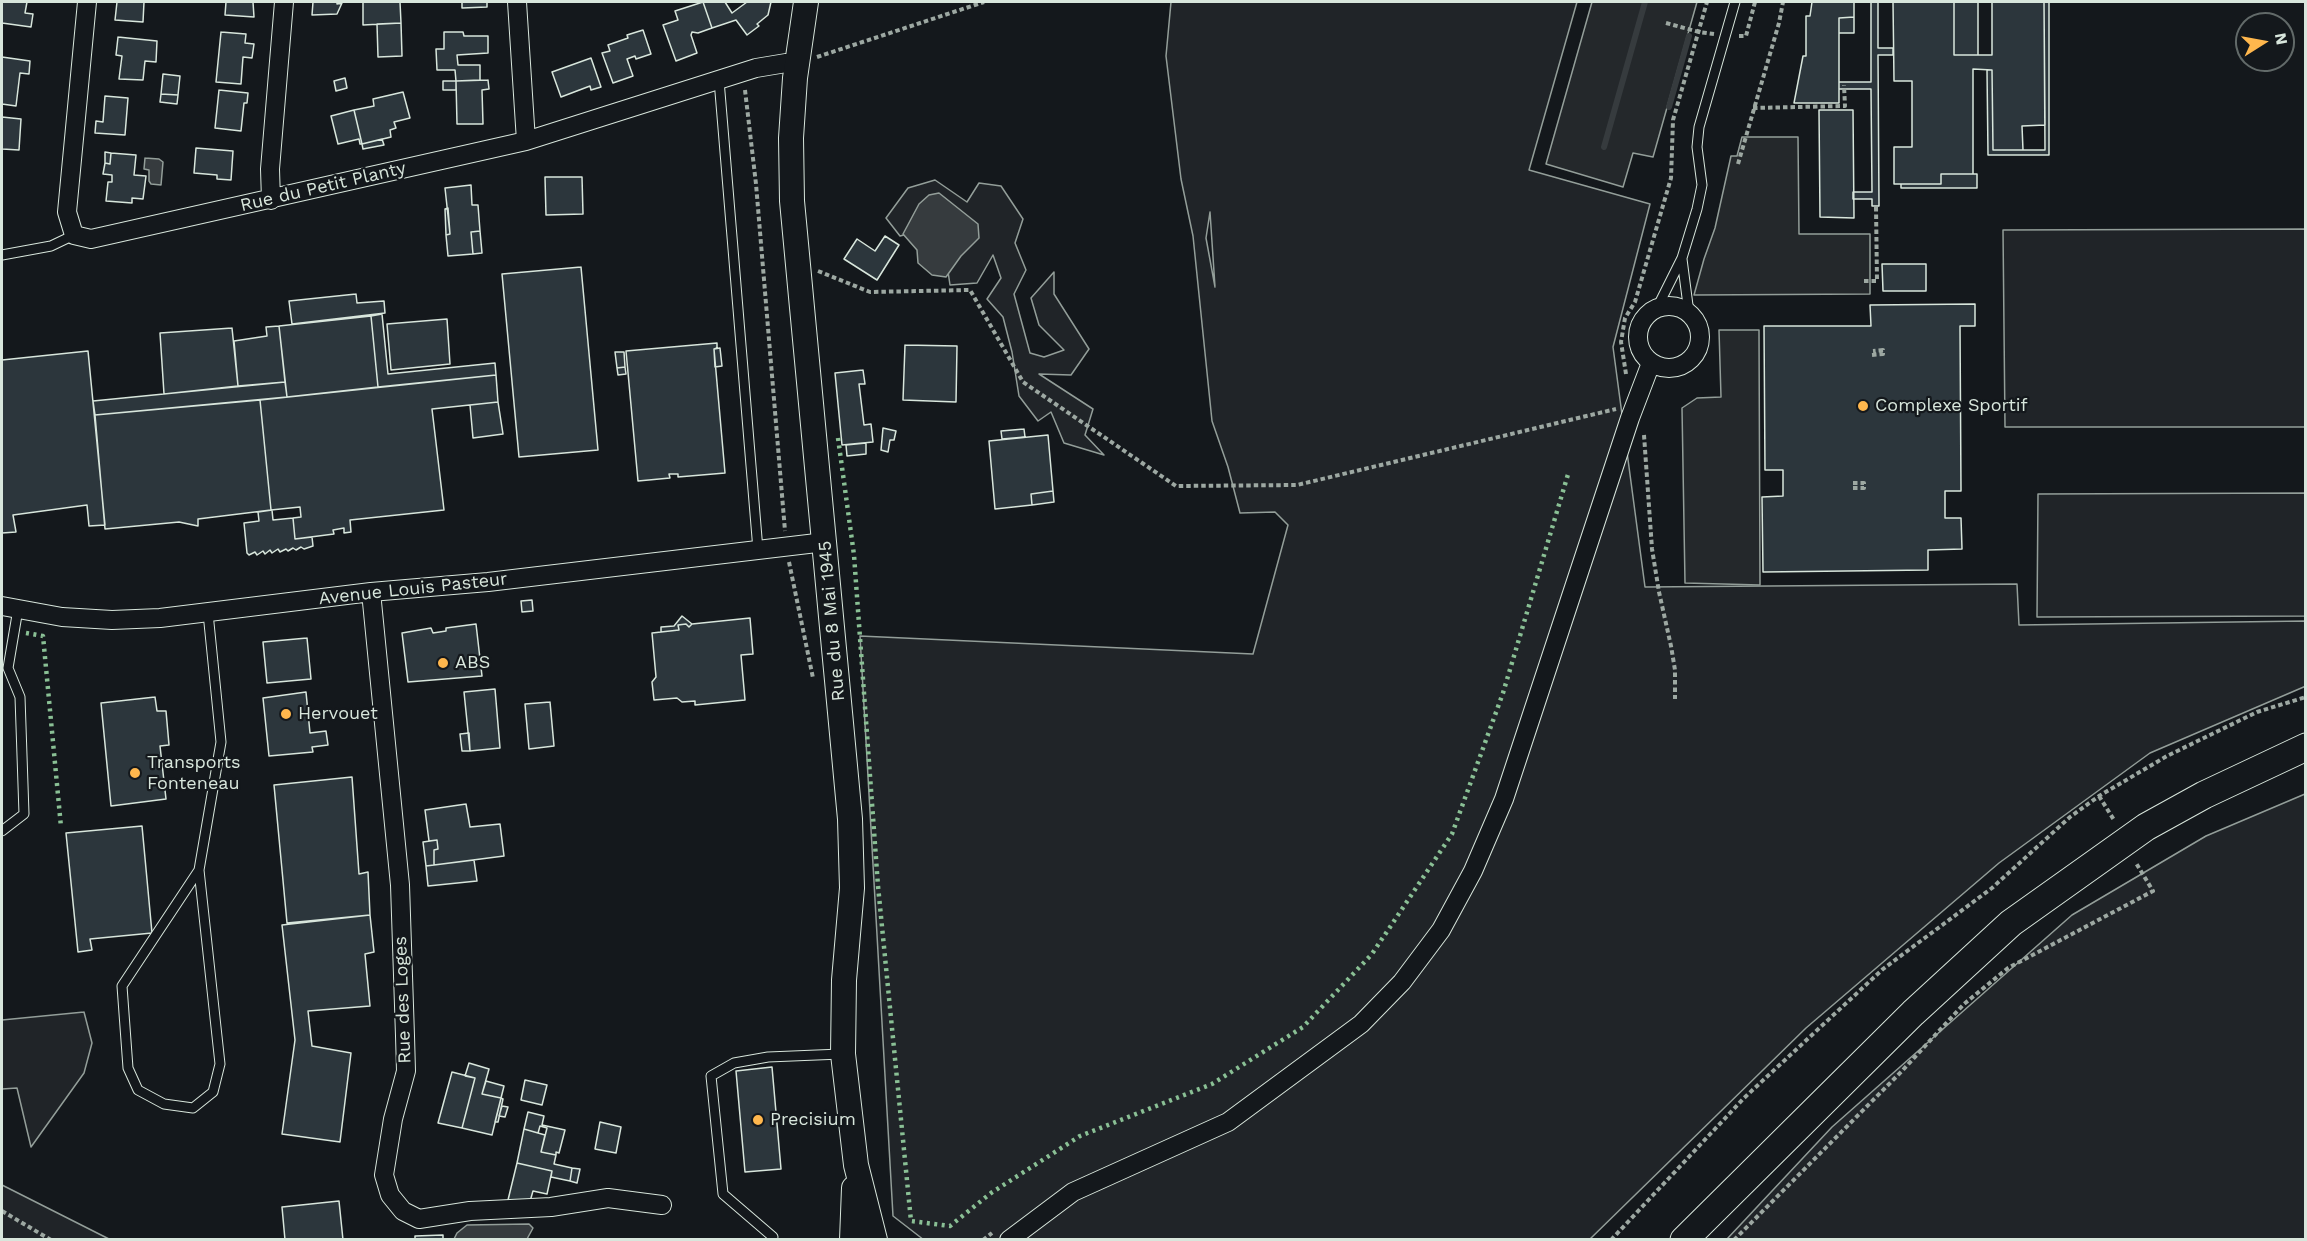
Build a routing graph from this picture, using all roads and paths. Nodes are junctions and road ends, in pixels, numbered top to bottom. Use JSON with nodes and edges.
{"nodes":[{"id":1,"x":87,"y":2,"type":"edge"},
{"id":2,"x":284,"y":2,"type":"edge"},
{"id":3,"x":517,"y":2,"type":"edge"},
{"id":4,"x":806,"y":2,"type":"edge"},
{"id":5,"x":984,"y":2,"type":"edge"},
{"id":6,"x":1707,"y":2,"type":"edge"},
{"id":7,"x":1735,"y":2,"type":"edge"},
{"id":8,"x":1783,"y":2,"type":"edge"},
{"id":9,"x":796,"y":70,"type":"junction"},
{"id":10,"x":744,"y":72,"type":"junction"},
{"id":11,"x":719,"y":80,"type":"junction"},
{"id":12,"x":1844,"y":86,"type":"dead end"},
{"id":13,"x":1753,"y":108,"type":"junction"},
{"id":14,"x":526,"y":141,"type":"junction"},
{"id":15,"x":1738,"y":164,"type":"dead end"},
{"id":16,"x":271,"y":200,"type":"junction"},
{"id":17,"x":1876,"y":206,"type":"dead end"},
{"id":18,"x":74,"y":235,"type":"junction"},
{"id":19,"x":2,"y":255,"type":"edge"},
{"id":20,"x":1682,"y":258,"type":"junction"},
{"id":21,"x":798,"y":263,"type":"junction"},
{"id":22,"x":1864,"y":281,"type":"dead end"},
{"id":23,"x":1657,"y":308,"type":"junction"},
{"id":24,"x":1689,"y":313,"type":"junction"},
{"id":25,"x":1651,"y":363,"type":"junction"},
{"id":26,"x":1627,"y":378,"type":"dead end"},
{"id":27,"x":1619,"y":399,"type":"dead end"},
{"id":28,"x":1619,"y":415,"type":"junction"},
{"id":29,"x":825,"y":542,"type":"junction"},
{"id":30,"x":786,"y":547,"type":"junction"},
{"id":31,"x":758,"y":550,"type":"junction"},
{"id":32,"x":371,"y":592,"type":"junction"},
{"id":33,"x":10,"y":608,"type":"edge"},
{"id":34,"x":208,"y":613,"type":"junction"},
{"id":35,"x":5,"y":667,"type":"edge"},
{"id":36,"x":814,"y":680,"type":"dead end"},
{"id":37,"x":2306,"y":697,"type":"edge"},
{"id":38,"x":1675,"y":699,"type":"dead end"},
{"id":39,"x":2306,"y":747,"type":"edge"},
{"id":40,"x":2099,"y":796,"type":"junction"},
{"id":41,"x":2114,"y":820,"type":"dead end"},
{"id":42,"x":2,"y":831,"type":"edge"},
{"id":43,"x":2136,"y":863,"type":"dead end"},
{"id":44,"x":199,"y":870,"type":"junction"},
{"id":45,"x":843,"y":1054,"type":"junction"},
{"id":46,"x":856,"y":1165,"type":"junction"},
{"id":47,"x":662,"y":1205,"type":"dead end"},
{"id":48,"x":2,"y":1211,"type":"edge"},
{"id":49,"x":1001,"y":1236,"type":"edge"},
{"id":50,"x":773,"y":1237,"type":"dead end"},
{"id":51,"x":51,"y":1239,"type":"edge"},
{"id":52,"x":852,"y":1239,"type":"edge"},
{"id":53,"x":875,"y":1239,"type":"edge"},
{"id":54,"x":983,"y":1239,"type":"edge"},
{"id":55,"x":1611,"y":1239,"type":"edge"},
{"id":56,"x":1684,"y":1239,"type":"edge"},
{"id":57,"x":1734,"y":1239,"type":"edge"}],
"edges":[{"from":1,"to":18,"type":"street"},
{"from":2,"to":16,"type":"street"},
{"from":3,"to":14,"type":"street"},
{"from":4,"to":9,"type":"main road","name":"Rue du 8 Mai 1945"},
{"from":5,"to":9,"type":"path"},
{"from":6,"to":26,"type":"path"},
{"from":7,"to":20,"type":"lane"},
{"from":8,"to":13,"type":"path"},
{"from":9,"to":10,"type":"street","name":"Rue du Petit Planty"},
{"from":9,"to":21,"type":"main road","name":"Rue du 8 Mai 1945"},
{"from":10,"to":11,"type":"street","name":"Rue du Petit Planty"},
{"from":10,"to":30,"type":"path"},
{"from":11,"to":14,"type":"street","name":"Rue du Petit Planty"},
{"from":11,"to":31,"type":"lane"},
{"from":12,"to":13,"type":"path"},
{"from":13,"to":15,"type":"path"},
{"from":14,"to":16,"type":"street","name":"Rue du Petit Planty"},
{"from":16,"to":18,"type":"street","name":"Rue du Petit Planty"},
{"from":17,"to":22,"type":"path"},
{"from":18,"to":19,"type":"lane"},
{"from":20,"to":23,"type":"lane"},
{"from":20,"to":24,"type":"lane"},
{"from":21,"to":28,"type":"path"},
{"from":21,"to":29,"type":"main road","name":"Rue du 8 Mai 1945"},
{"from":23,"to":24,"type":"street"},
{"from":23,"to":25,"type":"street"},
{"from":24,"to":25,"type":"street"},
{"from":25,"to":28,"type":"street"},
{"from":27,"to":28,"type":"path"},
{"from":28,"to":38,"type":"path"},
{"from":28,"to":49,"type":"street"},
{"from":29,"to":30,"type":"street","name":"Avenue Louis Pasteur"},
{"from":29,"to":45,"type":"main road","name":"Rue du 8 Mai 1945"},
{"from":30,"to":31,"type":"street","name":"Avenue Louis Pasteur"},
{"from":30,"to":36,"type":"path"},
{"from":31,"to":32,"type":"street","name":"Avenue Louis Pasteur"},
{"from":32,"to":34,"type":"street","name":"Avenue Louis Pasteur"},
{"from":32,"to":47,"type":"street","name":"Rue des Loges"},
{"from":33,"to":34,"type":"street","name":"Avenue Louis Pasteur"},
{"from":33,"to":35,"type":"lane"},
{"from":34,"to":44,"type":"lane"},
{"from":35,"to":42,"type":"lane"},
{"from":37,"to":40,"type":"path"},
{"from":39,"to":56,"type":"main road"},
{"from":40,"to":41,"type":"path"},
{"from":40,"to":55,"type":"path"},
{"from":43,"to":57,"type":"path"},
{"from":44,"to":44,"type":"lane"},
{"from":45,"to":46,"type":"main road","name":"Rue du 8 Mai 1945"},
{"from":45,"to":50,"type":"lane"},
{"from":46,"to":52,"type":"main road"},
{"from":46,"to":53,"type":"main road"},
{"from":48,"to":51,"type":"path"},
{"from":49,"to":54,"type":"path"}]}
